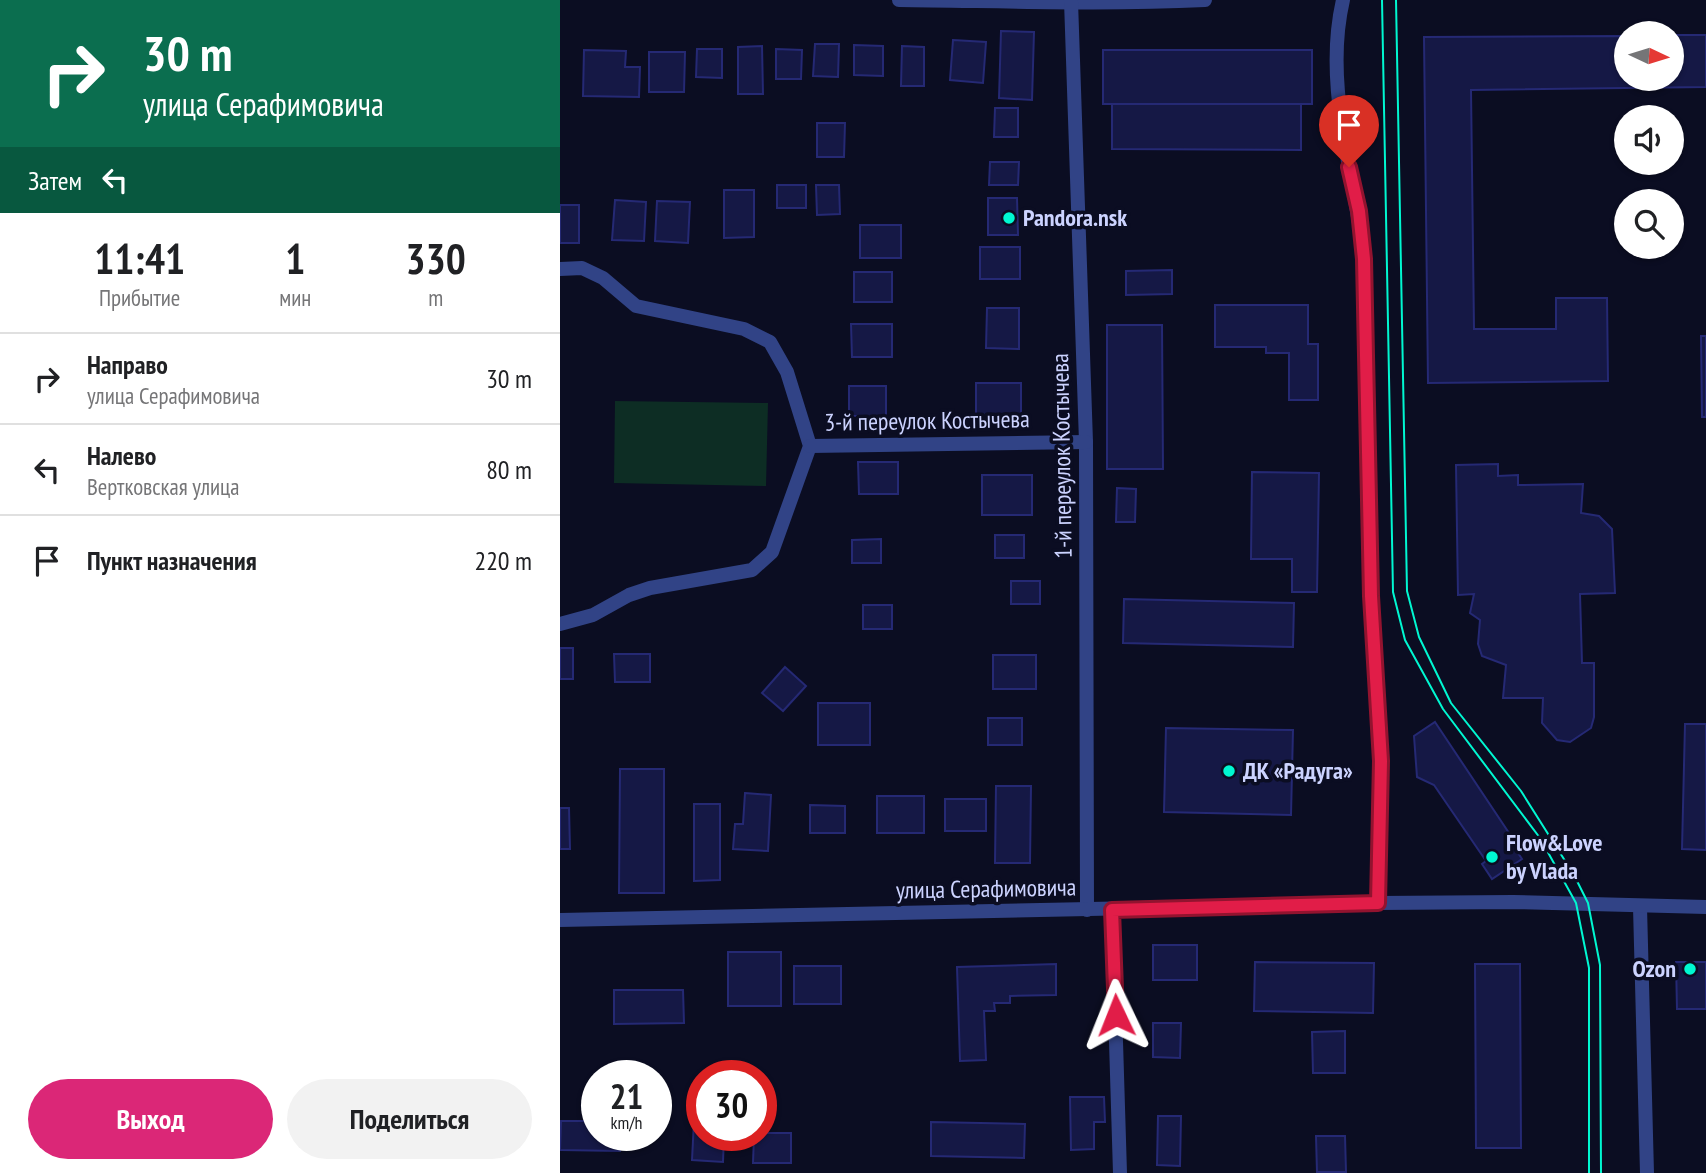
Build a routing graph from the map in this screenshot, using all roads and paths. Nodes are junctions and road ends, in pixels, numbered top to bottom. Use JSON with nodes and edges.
{"nodes":[{"id":1,"x":899,"y":0,"type":"edge"},
{"id":2,"x":1205,"y":0,"type":"edge"},
{"id":3,"x":1343,"y":0,"type":"edge"},
{"id":4,"x":1071,"y":1,"type":"edge"},
{"id":5,"x":1112,"y":2,"type":"edge"},
{"id":6,"x":560,"y":269,"type":"edge"},
{"id":7,"x":1086,"y":442,"type":"junction"},
{"id":8,"x":810,"y":446,"type":"junction"},
{"id":9,"x":560,"y":624,"type":"edge"},
{"id":10,"x":1378,"y":903,"type":"junction"},
{"id":11,"x":1640,"y":907,"type":"junction"},
{"id":12,"x":1706,"y":907,"type":"edge"},
{"id":13,"x":1087,"y":910,"type":"junction"},
{"id":14,"x":1112,"y":910,"type":"junction"},
{"id":15,"x":560,"y":920,"type":"edge"},
{"id":16,"x":1120,"y":1173,"type":"edge"},
{"id":17,"x":1647,"y":1173,"type":"edge"}],
"edges":[{"from":1,"to":4,"type":"street"},
{"from":2,"to":5,"type":"street"},
{"from":3,"to":10,"type":"street"},
{"from":4,"to":5,"type":"street"},
{"from":4,"to":7,"type":"street","name":"1-й переулок Костычева"},
{"from":6,"to":8,"type":"street","name":"3-й переулок Костычева"},
{"from":7,"to":8,"type":"street","name":"3-й переулок Костычева"},
{"from":7,"to":13,"type":"street","name":"1-й переулок Костычева"},
{"from":8,"to":9,"type":"street","name":"3-й переулок Костычева"},
{"from":10,"to":11,"type":"street","name":"улица Серафимовича"},
{"from":10,"to":14,"type":"street","name":"улица Серафимовича"},
{"from":11,"to":12,"type":"street","name":"улица Серафимовича"},
{"from":11,"to":17,"type":"street"},
{"from":13,"to":14,"type":"street","name":"улица Серафимовича"},
{"from":13,"to":15,"type":"street","name":"улица Серафимовича"},
{"from":14,"to":16,"type":"street"}]}
